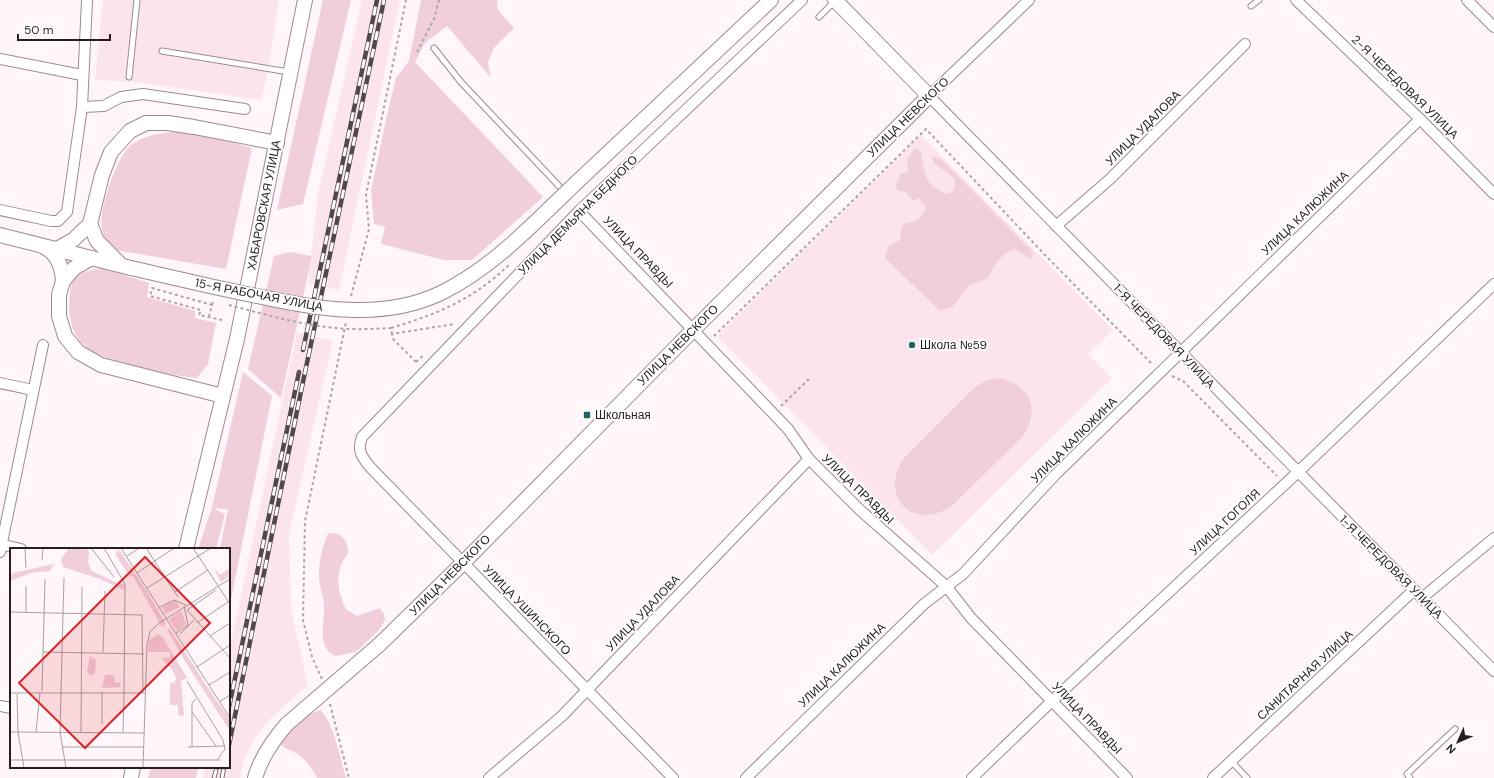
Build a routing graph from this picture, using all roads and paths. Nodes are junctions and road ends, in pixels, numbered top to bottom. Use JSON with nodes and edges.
{"nodes":[{"id":1,"x":87,"y":0,"type":"edge"},
{"id":2,"x":137,"y":0,"type":"edge"},
{"id":3,"x":305,"y":0,"type":"edge"},
{"id":4,"x":406,"y":0,"type":"edge"},
{"id":5,"x":439,"y":0,"type":"edge"},
{"id":6,"x":771,"y":0,"type":"edge"},
{"id":7,"x":802,"y":0,"type":"edge"},
{"id":8,"x":835,"y":0,"type":"edge"},
{"id":9,"x":1029,"y":0,"type":"edge"},
{"id":10,"x":1259,"y":0,"type":"edge"},
{"id":11,"x":1296,"y":0,"type":"edge"},
{"id":12,"x":1467,"y":0,"type":"edge"},
{"id":13,"x":1251,"y":6,"type":"dead end"},
{"id":14,"x":819,"y":17,"type":"dead end"},
{"id":15,"x":1494,"y":27,"type":"edge"},
{"id":16,"x":1245,"y":44,"type":"dead end"},
{"id":17,"x":434,"y":48,"type":"dead end"},
{"id":18,"x":162,"y":51,"type":"dead end"},
{"id":19,"x":417,"y":52,"type":"dead end"},
{"id":20,"x":0,"y":59,"type":"edge"},
{"id":21,"x":291,"y":72,"type":"junction"},
{"id":22,"x":82,"y":74,"type":"junction"},
{"id":23,"x":129,"y":77,"type":"dead end"},
{"id":24,"x":929,"y":96,"type":"junction"},
{"id":25,"x":82,"y":107,"type":"junction"},
{"id":26,"x":244,"y":109,"type":"dead end"},
{"id":27,"x":1420,"y":119,"type":"junction"},
{"id":28,"x":277,"y":143,"type":"junction"},
{"id":29,"x":577,"y":182,"type":"joint"},
{"id":30,"x":559,"y":186,"type":"dead end"},
{"id":31,"x":1494,"y":194,"type":"edge"},
{"id":32,"x":577,"y":208,"type":"junction"},
{"id":33,"x":0,"y":210,"type":"edge"},
{"id":34,"x":90,"y":224,"type":"junction"},
{"id":35,"x":1056,"y":226,"type":"junction"},
{"id":36,"x":0,"y":235,"type":"edge"},
{"id":37,"x":41,"y":245,"type":"junction"},
{"id":38,"x":57,"y":249,"type":"junction"},
{"id":39,"x":92,"y":258,"type":"junction"},
{"id":40,"x":126,"y":266,"type":"junction"},
{"id":41,"x":63,"y":281,"type":"junction"},
{"id":42,"x":1494,"y":284,"type":"edge"},
{"id":43,"x":350,"y":301,"type":"dead end"},
{"id":44,"x":220,"y":303,"type":"dead end"},
{"id":45,"x":227,"y":304,"type":"dead end"},
{"id":46,"x":212,"y":305,"type":"junction"},
{"id":47,"x":347,"y":316,"type":"dead end"},
{"id":48,"x":209,"y":317,"type":"junction"},
{"id":49,"x":222,"y":320,"type":"dead end"},
{"id":50,"x":455,"y":324,"type":"dead end"},
{"id":51,"x":694,"y":329,"type":"junction"},
{"id":52,"x":392,"y":334,"type":"junction"},
{"id":53,"x":714,"y":337,"type":"dead end"},
{"id":54,"x":43,"y":345,"type":"dead end"},
{"id":55,"x":1180,"y":352,"type":"junction"},
{"id":56,"x":426,"y":371,"type":"junction"},
{"id":57,"x":1161,"y":371,"type":"junction"},
{"id":58,"x":809,"y":379,"type":"dead end"},
{"id":59,"x":0,"y":383,"type":"edge"},
{"id":60,"x":33,"y":390,"type":"junction"},
{"id":61,"x":223,"y":396,"type":"junction"},
{"id":62,"x":776,"y":401,"type":"dead end"},
{"id":63,"x":362,"y":437,"type":"joint"},
{"id":64,"x":810,"y":459,"type":"junction"},
{"id":65,"x":1298,"y":472,"type":"junction"},
{"id":66,"x":1285,"y":484,"type":"junction"},
{"id":67,"x":1494,"y":538,"type":"edge"},
{"id":68,"x":1,"y":547,"type":"edge"},
{"id":69,"x":11,"y":548,"type":"edge"},
{"id":70,"x":186,"y":548,"type":"edge"},
{"id":71,"x":463,"y":563,"type":"junction"},
{"id":72,"x":946,"y":586,"type":"junction"},
{"id":73,"x":1414,"y":590,"type":"junction"},
{"id":74,"x":1422,"y":598,"type":"junction"},
{"id":75,"x":1494,"y":671,"type":"edge"},
{"id":76,"x":326,"y":689,"type":"junction"},
{"id":77,"x":587,"y":690,"type":"junction"},
{"id":78,"x":1053,"y":700,"type":"junction"},
{"id":79,"x":0,"y":706,"type":"edge"},
{"id":80,"x":10,"y":708,"type":"edge"},
{"id":81,"x":1456,"y":729,"type":"dead end"},
{"id":82,"x":1231,"y":761,"type":"junction"},
{"id":83,"x":133,"y":768,"type":"edge"},
{"id":84,"x":131,"y":778,"type":"edge"},
{"id":85,"x":255,"y":778,"type":"edge"},
{"id":86,"x":349,"y":778,"type":"edge"},
{"id":87,"x":489,"y":778,"type":"edge"},
{"id":88,"x":673,"y":778,"type":"edge"},
{"id":89,"x":746,"y":778,"type":"edge"},
{"id":90,"x":972,"y":778,"type":"edge"},
{"id":91,"x":1127,"y":778,"type":"edge"},
{"id":92,"x":1213,"y":778,"type":"edge"},
{"id":93,"x":1247,"y":778,"type":"edge"},
{"id":94,"x":1410,"y":778,"type":"edge"}],
"edges":[{"from":1,"to":22,"type":"street"},
{"from":2,"to":23,"type":"lane"},
{"from":3,"to":21,"type":"main road","name":"ХАБАРОВСКАЯ УЛИЦА"},
{"from":4,"to":43,"type":"path"},
{"from":5,"to":19,"type":"path"},
{"from":6,"to":29,"type":"main road","name":"УЛИЦА ДЕМЬЯНА БЕДНОГО"},
{"from":7,"to":32,"type":"street","name":"УЛИЦА ДЕМЬЯНА БЕДНОГО"},
{"from":8,"to":14,"type":"lane"},
{"from":8,"to":24,"type":"main road","name":"1-Я ЧЕРЕДОВАЯ УЛИЦА"},
{"from":9,"to":24,"type":"street","name":"УЛИЦА НЕВСКОГО"},
{"from":10,"to":13,"type":"lane"},
{"from":11,"to":27,"type":"street","name":"2-Я ЧЕРЕДОВАЯ УЛИЦА"},
{"from":12,"to":15,"type":"street"},
{"from":16,"to":35,"type":"street","name":"УЛИЦА УДАЛОВА"},
{"from":17,"to":30,"type":"lane"},
{"from":18,"to":21,"type":"lane"},
{"from":20,"to":22,"type":"street"},
{"from":21,"to":28,"type":"main road","name":"ХАБАРОВСКАЯ УЛИЦА"},
{"from":22,"to":25,"type":"street"},
{"from":24,"to":35,"type":"street","name":"1-Я ЧЕРЕДОВАЯ УЛИЦА"},
{"from":24,"to":51,"type":"main road","name":"УЛИЦА НЕВСКОГО"},
{"from":25,"to":26,"type":"street"},
{"from":25,"to":33,"type":"street"},
{"from":27,"to":31,"type":"street","name":"2-Я ЧЕРЕДОВАЯ УЛИЦА"},
{"from":27,"to":55,"type":"street","name":"УЛИЦА КАЛЮЖИНА"},
{"from":28,"to":34,"type":"main road"},
{"from":28,"to":61,"type":"main road","name":"ХАБАРОВСКАЯ УЛИЦА"},
{"from":29,"to":40,"type":"main road","name":"15-Я РАБОЧАЯ УЛИЦА","bridge":true},
{"from":32,"to":51,"type":"street","name":"УЛИЦА ПРАВДЫ"},
{"from":32,"to":56,"type":"street","name":"УЛИЦА ДЕМЬЯНА БЕДНОГО"},
{"from":34,"to":38,"type":"main road"},
{"from":34,"to":40,"type":"main road"},
{"from":35,"to":55,"type":"street","name":"1-Я ЧЕРЕДОВАЯ УЛИЦА"},
{"from":36,"to":37,"type":"main road","name":"15-Я РАБОЧАЯ УЛИЦА"},
{"from":37,"to":38,"type":"main road","name":"15-Я РАБОЧАЯ УЛИЦА"},
{"from":37,"to":41,"type":"main road"},
{"from":38,"to":39,"type":"main road","name":"15-Я РАБОЧАЯ УЛИЦА"},
{"from":39,"to":40,"type":"main road","name":"15-Я РАБОЧАЯ УЛИЦА"},
{"from":39,"to":41,"type":"main road"},
{"from":41,"to":61,"type":"main road"},
{"from":42,"to":65,"type":"street","name":"УЛИЦА ГОГОЛЯ"},
{"from":44,"to":46,"type":"path","bridge":true},
{"from":45,"to":52,"type":"path","bridge":true},
{"from":46,"to":48,"type":"path"},
{"from":46,"to":48,"type":"path"},
{"from":47,"to":76,"type":"path"},
{"from":48,"to":49,"type":"path"},
{"from":50,"to":52,"type":"path"},
{"from":51,"to":64,"type":"street","name":"УЛИЦА ПРАВДЫ"},
{"from":51,"to":71,"type":"main road","name":"УЛИЦА НЕВСКОГО"},
{"from":52,"to":56,"type":"path"},
{"from":53,"to":57,"type":"path"},
{"from":54,"to":60,"type":"street"},
{"from":55,"to":57,"type":"street","name":"УЛИЦА КАЛЮЖИНА"},
{"from":55,"to":65,"type":"street","name":"1-Я ЧЕРЕДОВАЯ УЛИЦА"},
{"from":56,"to":63,"type":"street","name":"УЛИЦА ДЕМЬЯНА БЕДНОГО"},
{"from":57,"to":66,"type":"path"},
{"from":57,"to":72,"type":"street","name":"УЛИЦА КАЛЮЖИНА"},
{"from":58,"to":62,"type":"path"},
{"from":59,"to":60,"type":"street"},
{"from":60,"to":68,"type":"street"},
{"from":61,"to":70,"type":"main road","name":"ХАБАРОВСКАЯ УЛИЦА"},
{"from":63,"to":71,"type":"street","name":"УЛИЦА УШИНСКОГО"},
{"from":64,"to":72,"type":"street","name":"УЛИЦА ПРАВДЫ"},
{"from":64,"to":77,"type":"street","name":"УЛИЦА УДАЛОВА"},
{"from":65,"to":66,"type":"street","name":"УЛИЦА ГОГОЛЯ"},
{"from":65,"to":73,"type":"street","name":"1-Я ЧЕРЕДОВАЯ УЛИЦА"},
{"from":66,"to":78,"type":"street","name":"УЛИЦА ГОГОЛЯ"},
{"from":67,"to":74,"type":"street"},
{"from":68,"to":69,"type":"street"},
{"from":71,"to":76,"type":"main road","name":"УЛИЦА НЕВСКОГО"},
{"from":71,"to":77,"type":"street","name":"УЛИЦА УШИНСКОГО"},
{"from":72,"to":78,"type":"street","name":"УЛИЦА ПРАВДЫ"},
{"from":72,"to":89,"type":"street","name":"УЛИЦА КАЛЮЖИНА"},
{"from":73,"to":74,"type":"street","name":"1-Я ЧЕРЕДОВАЯ УЛИЦА"},
{"from":73,"to":82,"type":"street","name":"САНИТАРНАЯ УЛИЦА"},
{"from":74,"to":75,"type":"street","name":"1-Я ЧЕРЕДОВАЯ УЛИЦА"},
{"from":76,"to":85,"type":"main road","name":"УЛИЦА НЕВСКОГО"},
{"from":76,"to":86,"type":"path"},
{"from":77,"to":87,"type":"street","name":"УЛИЦА УДАЛОВА"},
{"from":77,"to":88,"type":"street","name":"УЛИЦА УШИНСКОГО"},
{"from":78,"to":90,"type":"street","name":"УЛИЦА ГОГОЛЯ"},
{"from":78,"to":91,"type":"street","name":"УЛИЦА ПРАВДЫ"},
{"from":79,"to":80,"type":"street"},
{"from":81,"to":94,"type":"lane"},
{"from":82,"to":92,"type":"street","name":"САНИТАРНАЯ УЛИЦА"},
{"from":82,"to":93,"type":"lane"},
{"from":83,"to":84,"type":"main road"}]}
